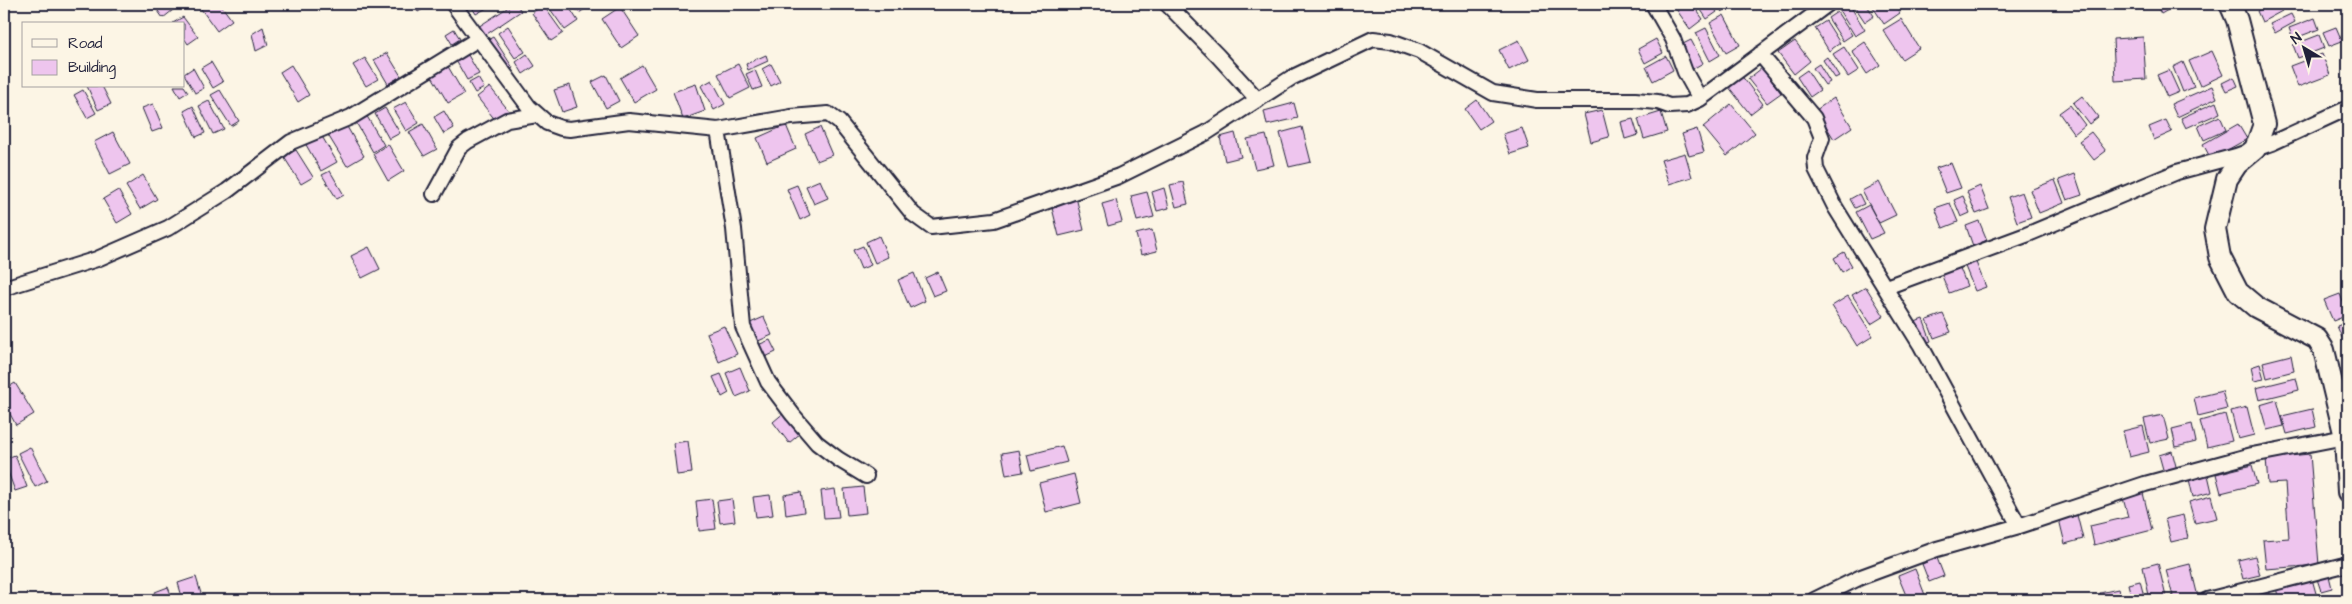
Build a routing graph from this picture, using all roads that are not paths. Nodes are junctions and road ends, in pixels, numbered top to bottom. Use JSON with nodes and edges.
{"nodes":[{"id":1,"x":453,"y":4,"type":"edge"},
{"id":2,"x":1167,"y":4,"type":"edge"},
{"id":3,"x":1653,"y":4,"type":"edge"},
{"id":4,"x":2230,"y":4,"type":"edge"},
{"id":5,"x":1822,"y":5,"type":"edge"},
{"id":6,"x":478,"y":38,"type":"junction"},
{"id":7,"x":1760,"y":54,"type":"junction"},
{"id":8,"x":1700,"y":99,"type":"junction"},
{"id":9,"x":1258,"y":100,"type":"junction"},
{"id":10,"x":2348,"y":108,"type":"edge"},
{"id":11,"x":537,"y":116,"type":"junction"},
{"id":12,"x":718,"y":130,"type":"junction"},
{"id":13,"x":2255,"y":149,"type":"junction"},
{"id":14,"x":434,"y":194,"type":"dead end"},
{"id":15,"x":1886,"y":287,"type":"junction"},
{"id":16,"x":4,"y":288,"type":"edge"},
{"id":17,"x":2345,"y":438,"type":"junction"},
{"id":18,"x":2347,"y":466,"type":"edge"},
{"id":19,"x":866,"y":476,"type":"dead end"},
{"id":20,"x":2348,"y":492,"type":"edge"},
{"id":21,"x":2019,"y":526,"type":"junction"},
{"id":22,"x":2348,"y":564,"type":"edge"},
{"id":23,"x":1814,"y":600,"type":"edge"},
{"id":24,"x":2207,"y":600,"type":"edge"}],
"edges":[{"from":1,"to":6,"type":"street"},
{"from":2,"to":9,"type":"street"},
{"from":3,"to":8,"type":"street"},
{"from":4,"to":13,"type":"main road"},
{"from":5,"to":7,"type":"street"},
{"from":6,"to":11,"type":"street"},
{"from":6,"to":16,"type":"street"},
{"from":7,"to":8,"type":"street"},
{"from":7,"to":15,"type":"street"},
{"from":8,"to":9,"type":"street"},
{"from":9,"to":12,"type":"street"},
{"from":10,"to":13,"type":"street"},
{"from":11,"to":12,"type":"street"},
{"from":11,"to":14,"type":"street"},
{"from":12,"to":19,"type":"street"},
{"from":13,"to":15,"type":"street"},
{"from":13,"to":17,"type":"main road"},
{"from":15,"to":21,"type":"street"},
{"from":17,"to":18,"type":"main road"},
{"from":17,"to":21,"type":"street"},
{"from":18,"to":20,"type":"main road"},
{"from":21,"to":23,"type":"street"},
{"from":22,"to":24,"type":"street"}]}
